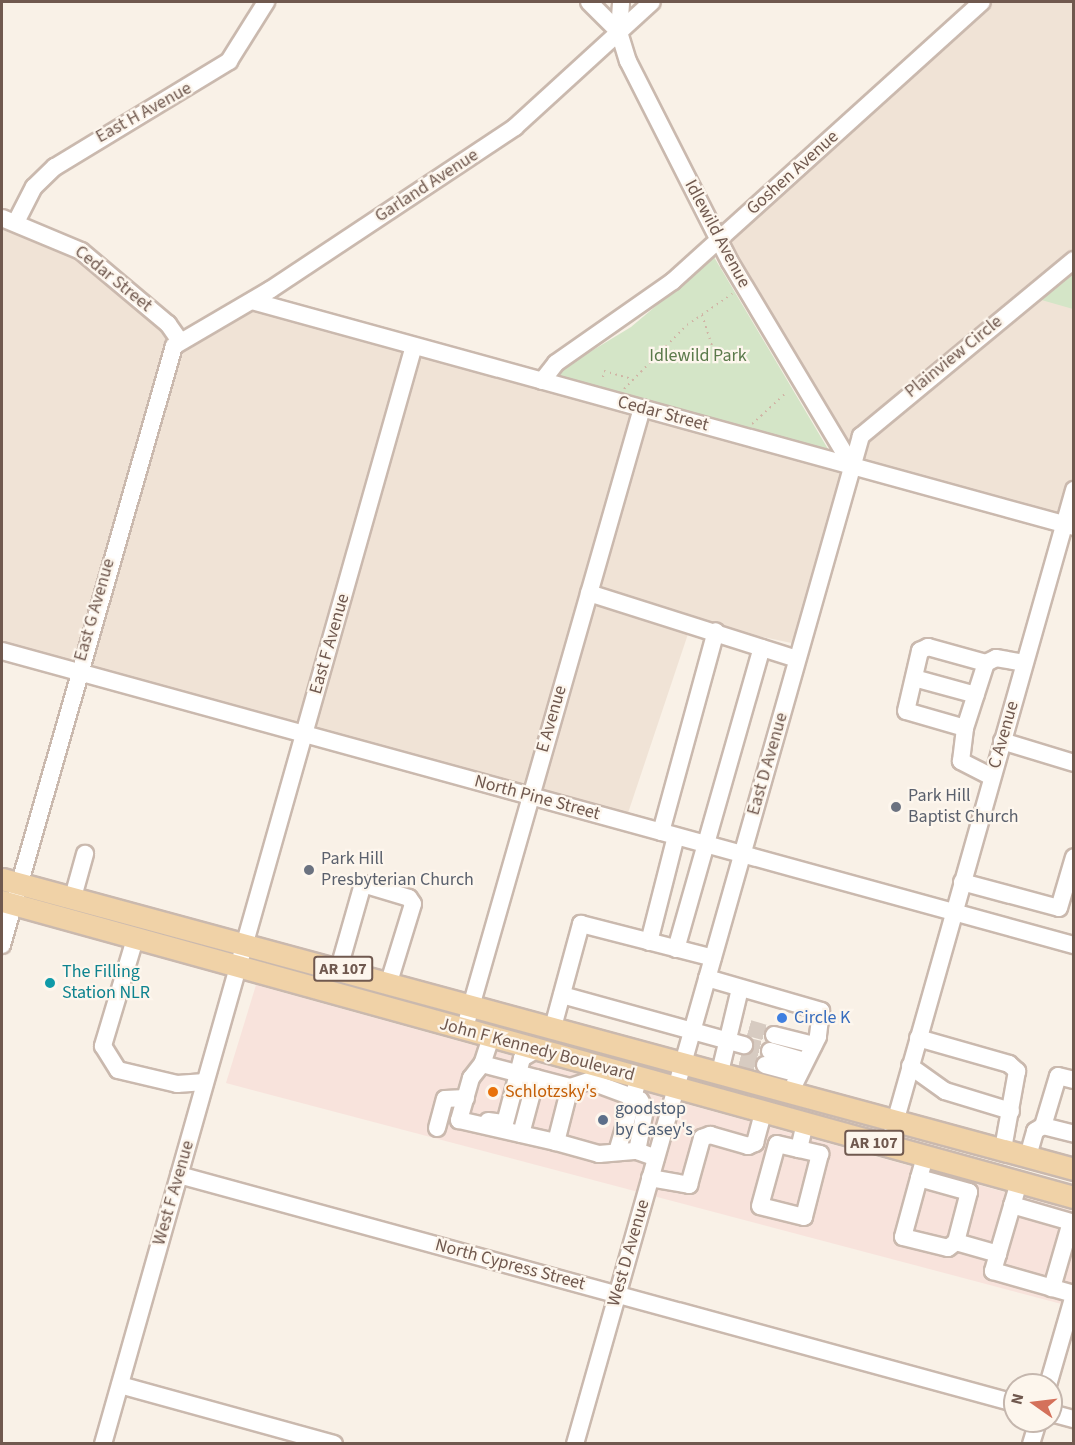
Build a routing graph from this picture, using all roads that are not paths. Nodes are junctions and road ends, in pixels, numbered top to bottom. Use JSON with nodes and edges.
{"nodes":[{"id":1,"x":266,"y":2,"type":"edge"},
{"id":2,"x":589,"y":2,"type":"edge"},
{"id":3,"x":621,"y":2,"type":"edge"},
{"id":4,"x":652,"y":2,"type":"edge"},
{"id":5,"x":982,"y":2,"type":"edge"},
{"id":6,"x":619,"y":32,"type":"junction"},
{"id":7,"x":9,"y":219,"type":"edge"},
{"id":8,"x":719,"y":240,"type":"junction"},
{"id":9,"x":1074,"y":260,"type":"edge"},
{"id":10,"x":252,"y":301,"type":"junction"},
{"id":11,"x":180,"y":341,"type":"junction"},
{"id":12,"x":414,"y":346,"type":"junction"},
{"id":13,"x":542,"y":381,"type":"junction"},
{"id":14,"x":642,"y":408,"type":"junction"},
{"id":15,"x":852,"y":466,"type":"junction"},
{"id":16,"x":1074,"y":490,"type":"edge"},
{"id":17,"x":1069,"y":525,"type":"edge"},
{"id":18,"x":589,"y":593,"type":"junction"},
{"id":19,"x":716,"y":631,"type":"junction"},
{"id":20,"x":762,"y":648,"type":"junction"},
{"id":21,"x":2,"y":651,"type":"edge"},
{"id":22,"x":797,"y":659,"type":"junction"},
{"id":23,"x":986,"y":663,"type":"junction"},
{"id":24,"x":1024,"y":663,"type":"junction"},
{"id":25,"x":78,"y":672,"type":"junction"},
{"id":26,"x":914,"y":678,"type":"junction"},
{"id":27,"x":976,"y":694,"type":"junction"},
{"id":28,"x":965,"y":728,"type":"junction"},
{"id":29,"x":304,"y":734,"type":"junction"},
{"id":30,"x":1002,"y":741,"type":"junction"},
{"id":31,"x":1074,"y":763,"type":"edge"},
{"id":32,"x":992,"y":777,"type":"junction"},
{"id":33,"x":530,"y":796,"type":"junction"},
{"id":34,"x":668,"y":834,"type":"junction"},
{"id":35,"x":704,"y":844,"type":"junction"},
{"id":36,"x":85,"y":854,"type":"dead end"},
{"id":37,"x":742,"y":854,"type":"junction"},
{"id":38,"x":1074,"y":857,"type":"edge"},
{"id":39,"x":10,"y":881,"type":"edge"},
{"id":40,"x":962,"y":882,"type":"junction"},
{"id":41,"x":73,"y":897,"type":"junction"},
{"id":42,"x":7,"y":903,"type":"edge"},
{"id":43,"x":954,"y":912,"type":"junction"},
{"id":44,"x":135,"y":939,"type":"junction"},
{"id":45,"x":649,"y":942,"type":"junction"},
{"id":46,"x":245,"y":943,"type":"junction"},
{"id":47,"x":2,"y":945,"type":"edge"},
{"id":48,"x":1074,"y":945,"type":"edge"},
{"id":49,"x":676,"y":949,"type":"junction"},
{"id":50,"x":713,"y":958,"type":"junction"},
{"id":51,"x":238,"y":968,"type":"junction"},
{"id":52,"x":339,"y":968,"type":"junction"},
{"id":53,"x":707,"y":978,"type":"junction"},
{"id":54,"x":389,"y":982,"type":"junction"},
{"id":55,"x":740,"y":988,"type":"junction"},
{"id":56,"x":562,"y":995,"type":"junction"},
{"id":57,"x":471,"y":1006,"type":"junction"},
{"id":58,"x":548,"y":1025,"type":"junction"},
{"id":59,"x":692,"y":1030,"type":"junction"},
{"id":60,"x":464,"y":1031,"type":"junction"},
{"id":61,"x":491,"y":1037,"type":"junction"},
{"id":62,"x":918,"y":1038,"type":"junction"},
{"id":63,"x":814,"y":1045,"type":"junction"},
{"id":64,"x":536,"y":1050,"type":"junction"},
{"id":65,"x":732,"y":1054,"type":"junction"},
{"id":66,"x":683,"y":1062,"type":"junction"},
{"id":67,"x":482,"y":1064,"type":"junction"},
{"id":68,"x":910,"y":1066,"type":"junction"},
{"id":69,"x":519,"y":1073,"type":"junction"},
{"id":70,"x":591,"y":1073,"type":"junction"},
{"id":71,"x":798,"y":1075,"type":"junction"},
{"id":72,"x":471,"y":1078,"type":"junction"},
{"id":73,"x":539,"y":1079,"type":"junction"},
{"id":74,"x":1074,"y":1080,"type":"edge"},
{"id":75,"x":205,"y":1082,"type":"junction"},
{"id":76,"x":570,"y":1087,"type":"junction"},
{"id":77,"x":636,"y":1087,"type":"junction"},
{"id":78,"x":676,"y":1088,"type":"junction"},
{"id":79,"x":466,"y":1098,"type":"junction"},
{"id":80,"x":645,"y":1110,"type":"junction"},
{"id":81,"x":1011,"y":1111,"type":"junction"},
{"id":82,"x":763,"y":1113,"type":"junction"},
{"id":83,"x":668,"y":1117,"type":"junction"},
{"id":84,"x":895,"y":1120,"type":"junction"},
{"id":85,"x":805,"y":1124,"type":"junction"},
{"id":86,"x":1043,"y":1126,"type":"junction"},
{"id":87,"x":437,"y":1128,"type":"dead end"},
{"id":88,"x":521,"y":1134,"type":"junction"},
{"id":89,"x":1074,"y":1134,"type":"edge"},
{"id":90,"x":555,"y":1142,"type":"junction"},
{"id":91,"x":888,"y":1147,"type":"junction"},
{"id":92,"x":799,"y":1149,"type":"junction"},
{"id":93,"x":1003,"y":1149,"type":"junction"},
{"id":94,"x":637,"y":1150,"type":"junction"},
{"id":95,"x":618,"y":1152,"type":"junction"},
{"id":96,"x":1029,"y":1156,"type":"junction"},
{"id":97,"x":925,"y":1157,"type":"junction"},
{"id":98,"x":656,"y":1158,"type":"junction"},
{"id":99,"x":1074,"y":1169,"type":"edge"},
{"id":100,"x":975,"y":1170,"type":"junction"},
{"id":101,"x":179,"y":1175,"type":"junction"},
{"id":102,"x":650,"y":1178,"type":"junction"},
{"id":103,"x":919,"y":1178,"type":"junction"},
{"id":104,"x":1018,"y":1182,"type":"junction"},
{"id":105,"x":969,"y":1192,"type":"junction"},
{"id":106,"x":1074,"y":1197,"type":"edge"},
{"id":107,"x":1012,"y":1205,"type":"junction"},
{"id":108,"x":1072,"y":1223,"type":"edge"},
{"id":109,"x":956,"y":1242,"type":"junction"},
{"id":110,"x":998,"y":1254,"type":"junction"},
{"id":111,"x":1052,"y":1288,"type":"junction"},
{"id":112,"x":617,"y":1294,"type":"junction"},
{"id":113,"x":1074,"y":1294,"type":"edge"},
{"id":114,"x":1051,"y":1373,"type":"edge"},
{"id":115,"x":120,"y":1385,"type":"junction"},
{"id":116,"x":1003,"y":1400,"type":"edge"},
{"id":117,"x":103,"y":1443,"type":"edge"},
{"id":118,"x":334,"y":1443,"type":"edge"},
{"id":119,"x":575,"y":1443,"type":"edge"}],
"edges":[{"from":1,"to":7,"type":"street","name":"East H Avenue"},
{"from":2,"to":6,"type":"street","name":"Idlewild Avenue"},
{"from":3,"to":6,"type":"street"},
{"from":4,"to":6,"type":"street","name":"Garland Avenue"},
{"from":5,"to":8,"type":"street","name":"Goshen Avenue"},
{"from":6,"to":8,"type":"street","name":"Idlewild Avenue"},
{"from":6,"to":10,"type":"street","name":"Garland Avenue"},
{"from":7,"to":11,"type":"street","name":"Cedar Street"},
{"from":8,"to":13,"type":"street","name":"Goshen Avenue"},
{"from":8,"to":15,"type":"street","name":"Idlewild Avenue"},
{"from":9,"to":15,"type":"street","name":"Plainview Circle"},
{"from":10,"to":11,"type":"street","name":"Garland Avenue"},
{"from":10,"to":12,"type":"street","name":"Cedar Street"},
{"from":11,"to":25,"type":"street","name":"East G Avenue"},
{"from":12,"to":13,"type":"street","name":"Cedar Street"},
{"from":12,"to":29,"type":"street","name":"East F Avenue"},
{"from":13,"to":14,"type":"street","name":"Cedar Street"},
{"from":14,"to":15,"type":"street","name":"Cedar Street"},
{"from":14,"to":18,"type":"street","name":"E Avenue"},
{"from":15,"to":17,"type":"street","name":"Cedar Street"},
{"from":15,"to":22,"type":"street","name":"East D Avenue"},
{"from":16,"to":17,"type":"street","name":"C Avenue"},
{"from":17,"to":24,"type":"street","name":"C Avenue"},
{"from":18,"to":19,"type":"street"},
{"from":18,"to":33,"type":"street","name":"E Avenue"},
{"from":19,"to":20,"type":"street"},
{"from":19,"to":34,"type":"street"},
{"from":20,"to":22,"type":"street"},
{"from":20,"to":35,"type":"street"},
{"from":21,"to":25,"type":"street","name":"North Pine Street"},
{"from":22,"to":37,"type":"street","name":"East D Avenue"},
{"from":23,"to":24,"type":"street"},
{"from":23,"to":26,"type":"street"},
{"from":23,"to":27,"type":"street"},
{"from":24,"to":30,"type":"street","name":"C Avenue"},
{"from":25,"to":29,"type":"street","name":"North Pine Street"},
{"from":25,"to":39,"type":"street","name":"East G Avenue"},
{"from":26,"to":27,"type":"street"},
{"from":26,"to":28,"type":"street"},
{"from":27,"to":28,"type":"street"},
{"from":28,"to":32,"type":"street"},
{"from":29,"to":33,"type":"street","name":"North Pine Street"},
{"from":29,"to":46,"type":"street","name":"East F Avenue"},
{"from":30,"to":31,"type":"street"},
{"from":30,"to":32,"type":"street","name":"C Avenue"},
{"from":32,"to":40,"type":"street","name":"C Avenue"},
{"from":33,"to":34,"type":"street","name":"North Pine Street"},
{"from":33,"to":57,"type":"street","name":"E Avenue"},
{"from":34,"to":35,"type":"street","name":"North Pine Street"},
{"from":34,"to":45,"type":"street"},
{"from":35,"to":37,"type":"street","name":"North Pine Street"},
{"from":35,"to":49,"type":"street"},
{"from":36,"to":41,"type":"street"},
{"from":37,"to":43,"type":"street","name":"North Pine Street"},
{"from":37,"to":50,"type":"street","name":"East D Avenue"},
{"from":38,"to":40,"type":"street"},
{"from":39,"to":41,"type":"main road","name":"John F Kennedy Boulevard","number":"AR 107"},
{"from":39,"to":42,"type":"street","name":"East G Avenue"},
{"from":40,"to":43,"type":"street","name":"C Avenue"},
{"from":41,"to":46,"type":"main road","name":"John F Kennedy Boulevard","number":"AR 107"},
{"from":42,"to":44,"type":"main road","name":"John F Kennedy Boulevard","number":"AR 107"},
{"from":42,"to":47,"type":"street","name":"East G Avenue"},
{"from":43,"to":48,"type":"street","name":"North Pine Street"},
{"from":43,"to":62,"type":"street","name":"C Avenue"},
{"from":44,"to":51,"type":"main road","name":"John F Kennedy Boulevard","number":"AR 107"},
{"from":44,"to":75,"type":"street"},
{"from":45,"to":49,"type":"street"},
{"from":45,"to":56,"type":"street"},
{"from":46,"to":51,"type":"street","name":"West F Avenue"},
{"from":46,"to":52,"type":"main road","name":"John F Kennedy Boulevard","number":"AR 107"},
{"from":49,"to":50,"type":"street"},
{"from":50,"to":53,"type":"street","name":"East D Avenue"},
{"from":51,"to":60,"type":"main road","name":"John F Kennedy Boulevard","number":"AR 107"},
{"from":51,"to":75,"type":"street","name":"West F Avenue"},
{"from":52,"to":54,"type":"main road","name":"John F Kennedy Boulevard","number":"AR 107"},
{"from":52,"to":54,"type":"street"},
{"from":53,"to":55,"type":"street"},
{"from":53,"to":59,"type":"street","name":"East D Avenue"},
{"from":54,"to":57,"type":"main road","name":"John F Kennedy Boulevard","number":"AR 107"},
{"from":55,"to":63,"type":"street"},
{"from":55,"to":65,"type":"street"},
{"from":56,"to":58,"type":"street"},
{"from":56,"to":59,"type":"street"},
{"from":57,"to":58,"type":"main road","name":"John F Kennedy Boulevard","number":"AR 107"},
{"from":57,"to":60,"type":"street","name":"E Avenue"},
{"from":58,"to":64,"type":"street"},
{"from":58,"to":66,"type":"main road","name":"John F Kennedy Boulevard","number":"AR 107"},
{"from":59,"to":65,"type":"street"},
{"from":59,"to":66,"type":"street","name":"East D Avenue"},
{"from":60,"to":61,"type":"main road","name":"John F Kennedy Boulevard","number":"AR 107"},
{"from":61,"to":64,"type":"main road","name":"John F Kennedy Boulevard","number":"AR 107"},
{"from":61,"to":67,"type":"street"},
{"from":62,"to":68,"type":"street","name":"C Avenue"},
{"from":62,"to":81,"type":"street"},
{"from":63,"to":71,"type":"street"},
{"from":63,"to":71,"type":"street"},
{"from":64,"to":69,"type":"street"},
{"from":64,"to":70,"type":"main road","name":"John F Kennedy Boulevard","number":"AR 107"},
{"from":64,"to":73,"type":"street"},
{"from":65,"to":66,"type":"main road","name":"John F Kennedy Boulevard","number":"AR 107"},
{"from":65,"to":71,"type":"main road","name":"John F Kennedy Boulevard","number":"AR 107"},
{"from":66,"to":78,"type":"street","name":"West D Avenue"},
{"from":67,"to":69,"type":"street"},
{"from":67,"to":72,"type":"street"},
{"from":68,"to":81,"type":"street"},
{"from":68,"to":84,"type":"street","name":"C Avenue"},
{"from":69,"to":72,"type":"street"},
{"from":69,"to":73,"type":"street"},
{"from":70,"to":76,"type":"street"},
{"from":70,"to":77,"type":"main road","name":"John F Kennedy Boulevard","number":"AR 107"},
{"from":71,"to":84,"type":"main road","name":"John F Kennedy Boulevard","number":"AR 107"},
{"from":72,"to":79,"type":"street"},
{"from":73,"to":76,"type":"street"},
{"from":73,"to":88,"type":"street"},
{"from":74,"to":86,"type":"street"},
{"from":75,"to":101,"type":"street","name":"West F Avenue"},
{"from":76,"to":90,"type":"street"},
{"from":77,"to":78,"type":"main road","name":"John F Kennedy Boulevard","number":"AR 107"},
{"from":77,"to":80,"type":"street"},
{"from":77,"to":95,"type":"street"},
{"from":78,"to":82,"type":"main road","name":"John F Kennedy Boulevard","number":"AR 107"},
{"from":78,"to":83,"type":"street","name":"West D Avenue"},
{"from":79,"to":87,"type":"street"},
{"from":79,"to":88,"type":"street"},
{"from":80,"to":83,"type":"street"},
{"from":80,"to":94,"type":"street"},
{"from":81,"to":93,"type":"street"},
{"from":82,"to":85,"type":"main road","name":"John F Kennedy Boulevard","number":"AR 107"},
{"from":82,"to":102,"type":"street"},
{"from":83,"to":98,"type":"street","name":"West D Avenue"},
{"from":84,"to":91,"type":"street","name":"C Avenue"},
{"from":84,"to":93,"type":"main road","name":"John F Kennedy Boulevard","number":"AR 107"},
{"from":85,"to":91,"type":"main road","name":"John F Kennedy Boulevard","number":"AR 107"},
{"from":85,"to":92,"type":"street"},
{"from":86,"to":89,"type":"street"},
{"from":86,"to":96,"type":"street"},
{"from":88,"to":90,"type":"street"},
{"from":90,"to":95,"type":"street"},
{"from":91,"to":97,"type":"main road","name":"John F Kennedy Boulevard","number":"AR 107"},
{"from":92,"to":92,"type":"street"},
{"from":93,"to":96,"type":"main road","name":"John F Kennedy Boulevard","number":"AR 107"},
{"from":94,"to":95,"type":"street"},
{"from":94,"to":98,"type":"street"},
{"from":96,"to":99,"type":"main road","name":"John F Kennedy Boulevard","number":"AR 107"},
{"from":97,"to":100,"type":"main road","name":"John F Kennedy Boulevard","number":"AR 107"},
{"from":97,"to":103,"type":"street"},
{"from":98,"to":102,"type":"street","name":"West D Avenue"},
{"from":100,"to":104,"type":"main road","name":"John F Kennedy Boulevard","number":"AR 107"},
{"from":100,"to":105,"type":"street"},
{"from":101,"to":112,"type":"street","name":"North Cypress Street"},
{"from":101,"to":115,"type":"street","name":"West F Avenue"},
{"from":102,"to":112,"type":"street","name":"West D Avenue"},
{"from":103,"to":105,"type":"street"},
{"from":103,"to":109,"type":"street"},
{"from":104,"to":106,"type":"main road","name":"John F Kennedy Boulevard","number":"AR 107"},
{"from":104,"to":107,"type":"street"},
{"from":105,"to":109,"type":"street"},
{"from":107,"to":108,"type":"street"},
{"from":107,"to":110,"type":"street"},
{"from":108,"to":111,"type":"street"},
{"from":109,"to":110,"type":"street"},
{"from":110,"to":111,"type":"street"},
{"from":111,"to":113,"type":"street"},
{"from":112,"to":116,"type":"street","name":"North Cypress Street"},
{"from":112,"to":119,"type":"street","name":"West D Avenue"},
{"from":113,"to":114,"type":"street"},
{"from":115,"to":117,"type":"street","name":"West F Avenue"},
{"from":115,"to":118,"type":"street"}]}
